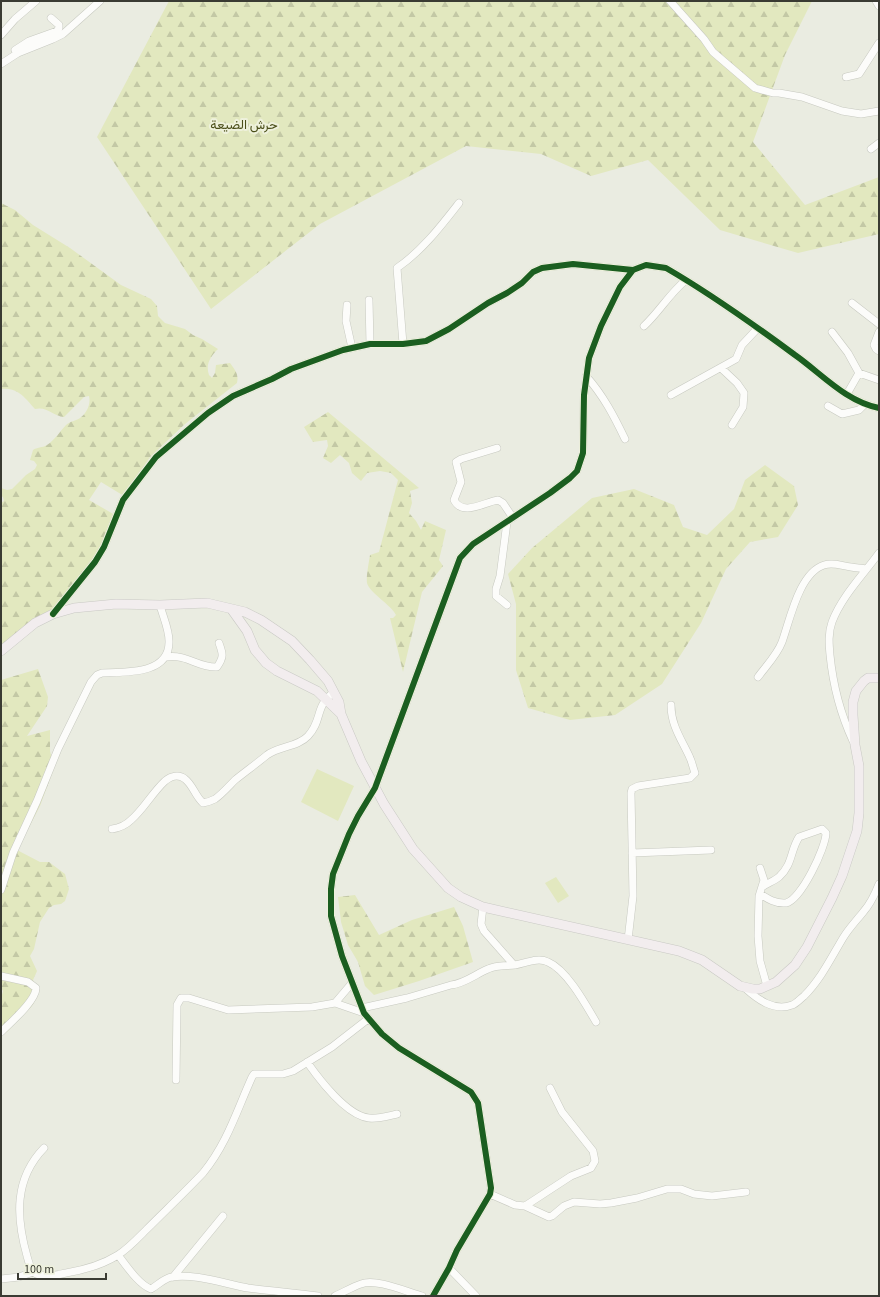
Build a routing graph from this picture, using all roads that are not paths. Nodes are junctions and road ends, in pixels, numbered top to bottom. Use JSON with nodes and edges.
{"nodes":[{"id":1,"x":36,"y":1,"type":"edge"},
{"id":2,"x":100,"y":1,"type":"edge"},
{"id":3,"x":670,"y":1,"type":"edge"},
{"id":4,"x":876,"y":1,"type":"edge"},
{"id":5,"x":879,"y":6,"type":"edge"},
{"id":6,"x":51,"y":18,"type":"dead end"},
{"id":7,"x":1,"y":35,"type":"edge"},
{"id":8,"x":28,"y":35,"type":"dead end"},
{"id":9,"x":879,"y":43,"type":"edge"},
{"id":10,"x":24,"y":44,"type":"junction"},
{"id":11,"x":4,"y":62,"type":"edge"},
{"id":12,"x":846,"y":77,"type":"dead end"},
{"id":13,"x":879,"y":111,"type":"edge"},
{"id":14,"x":879,"y":143,"type":"edge"},
{"id":15,"x":871,"y":149,"type":"dead end"},
{"id":16,"x":459,"y":203,"type":"dead end"},
{"id":17,"x":633,"y":270,"type":"junction"},
{"id":18,"x":686,"y":280,"type":"junction"},
{"id":19,"x":369,"y":300,"type":"dead end"},
{"id":20,"x":852,"y":303,"type":"dead end"},
{"id":21,"x":348,"y":305,"type":"dead end"},
{"id":22,"x":879,"y":324,"type":"edge"},
{"id":23,"x":644,"y":326,"type":"dead end"},
{"id":24,"x":757,"y":329,"type":"junction"},
{"id":25,"x":832,"y":332,"type":"dead end"},
{"id":26,"x":879,"y":332,"type":"edge"},
{"id":27,"x":370,"y":344,"type":"junction"},
{"id":28,"x":403,"y":344,"type":"junction"},
{"id":29,"x":352,"y":348,"type":"junction"},
{"id":30,"x":879,"y":351,"type":"edge"},
{"id":31,"x":721,"y":368,"type":"junction"},
{"id":32,"x":859,"y":373,"type":"junction"},
{"id":33,"x":586,"y":376,"type":"junction"},
{"id":34,"x":879,"y":380,"type":"edge"},
{"id":35,"x":671,"y":394,"type":"dead end"},
{"id":36,"x":847,"y":394,"type":"junction"},
{"id":37,"x":864,"y":405,"type":"junction"},
{"id":38,"x":828,"y":406,"type":"dead end"},
{"id":39,"x":879,"y":408,"type":"edge"},
{"id":40,"x":732,"y":425,"type":"dead end"},
{"id":41,"x":625,"y":439,"type":"dead end"},
{"id":42,"x":497,"y":448,"type":"dead end"},
{"id":43,"x":510,"y":520,"type":"junction"},
{"id":44,"x":879,"y":553,"type":"edge"},
{"id":45,"x":866,"y":568,"type":"junction"},
{"id":46,"x":160,"y":605,"type":"junction"},
{"id":47,"x":507,"y":605,"type":"dead end"},
{"id":48,"x":232,"y":610,"type":"junction"},
{"id":49,"x":53,"y":614,"type":"junction"},
{"id":50,"x":219,"y":642,"type":"dead end"},
{"id":51,"x":1,"y":651,"type":"edge"},
{"id":52,"x":166,"y":657,"type":"junction"},
{"id":53,"x":758,"y":677,"type":"dead end"},
{"id":54,"x":879,"y":678,"type":"edge"},
{"id":55,"x":328,"y":681,"type":"junction"},
{"id":56,"x":317,"y":690,"type":"junction"},
{"id":57,"x":334,"y":692,"type":"junction"},
{"id":58,"x":325,"y":698,"type":"junction"},
{"id":59,"x":671,"y":705,"type":"dead end"},
{"id":60,"x":341,"y":714,"type":"junction"},
{"id":61,"x":855,"y":744,"type":"junction"},
{"id":62,"x":375,"y":788,"type":"junction"},
{"id":63,"x":112,"y":829,"type":"dead end"},
{"id":64,"x":711,"y":850,"type":"dead end"},
{"id":65,"x":632,"y":853,"type":"junction"},
{"id":66,"x":760,"y":868,"type":"dead end"},
{"id":67,"x":879,"y":884,"type":"edge"},
{"id":68,"x":1,"y":890,"type":"edge"},
{"id":69,"x":761,"y":890,"type":"junction"},
{"id":70,"x":483,"y":907,"type":"junction"},
{"id":71,"x":628,"y":940,"type":"junction"},
{"id":72,"x":514,"y":965,"type":"junction"},
{"id":73,"x":1,"y":976,"type":"edge"},
{"id":74,"x":352,"y":983,"type":"junction"},
{"id":75,"x":767,"y":986,"type":"junction"},
{"id":76,"x":745,"y":988,"type":"junction"},
{"id":77,"x":336,"y":1003,"type":"junction"},
{"id":78,"x":365,"y":1013,"type":"junction"},
{"id":79,"x":596,"y":1022,"type":"dead end"},
{"id":80,"x":1,"y":1032,"type":"edge"},
{"id":81,"x":307,"y":1062,"type":"junction"},
{"id":82,"x":176,"y":1080,"type":"dead end"},
{"id":83,"x":550,"y":1088,"type":"dead end"},
{"id":84,"x":397,"y":1114,"type":"dead end"},
{"id":85,"x":44,"y":1148,"type":"dead end"},
{"id":86,"x":746,"y":1192,"type":"dead end"},
{"id":87,"x":490,"y":1194,"type":"junction"},
{"id":88,"x":525,"y":1206,"type":"junction"},
{"id":89,"x":223,"y":1216,"type":"dead end"},
{"id":90,"x":118,"y":1255,"type":"junction"},
{"id":91,"x":449,"y":1268,"type":"junction"},
{"id":92,"x":33,"y":1272,"type":"junction"},
{"id":93,"x":174,"y":1277,"type":"junction"},
{"id":94,"x":1,"y":1279,"type":"edge"},
{"id":95,"x":318,"y":1296,"type":"edge"},
{"id":96,"x":335,"y":1296,"type":"edge"},
{"id":97,"x":422,"y":1296,"type":"edge"},
{"id":98,"x":433,"y":1296,"type":"edge"},
{"id":99,"x":476,"y":1296,"type":"edge"}],
"edges":[{"from":1,"to":7,"type":"street"},
{"from":2,"to":11,"type":"street"},
{"from":3,"to":13,"type":"street"},
{"from":4,"to":5,"type":"street"},
{"from":6,"to":10,"type":"street"},
{"from":8,"to":10,"type":"street"},
{"from":9,"to":12,"type":"street"},
{"from":10,"to":11,"type":"street"},
{"from":14,"to":15,"type":"street"},
{"from":16,"to":28,"type":"street"},
{"from":17,"to":18,"type":"street"},
{"from":17,"to":28,"type":"street"},
{"from":17,"to":33,"type":"street"},
{"from":18,"to":23,"type":"street"},
{"from":18,"to":24,"type":"street"},
{"from":19,"to":27,"type":"street"},
{"from":20,"to":22,"type":"street"},
{"from":21,"to":29,"type":"street"},
{"from":24,"to":31,"type":"street"},
{"from":24,"to":36,"type":"street"},
{"from":25,"to":32,"type":"street"},
{"from":26,"to":30,"type":"street"},
{"from":27,"to":28,"type":"street"},
{"from":27,"to":29,"type":"street"},
{"from":29,"to":49,"type":"street"},
{"from":31,"to":35,"type":"street"},
{"from":31,"to":40,"type":"street"},
{"from":32,"to":34,"type":"street"},
{"from":32,"to":36,"type":"street"},
{"from":33,"to":41,"type":"street"},
{"from":33,"to":43,"type":"street"},
{"from":36,"to":37,"type":"street"},
{"from":37,"to":38,"type":"street"},
{"from":37,"to":39,"type":"street"},
{"from":42,"to":43,"type":"street"},
{"from":43,"to":47,"type":"street"},
{"from":43,"to":62,"type":"street"},
{"from":44,"to":45,"type":"street"},
{"from":45,"to":53,"type":"street"},
{"from":45,"to":61,"type":"street"},
{"from":46,"to":48,"type":"main road"},
{"from":46,"to":49,"type":"main road"},
{"from":46,"to":52,"type":"street"},
{"from":48,"to":55,"type":"main road"},
{"from":48,"to":56,"type":"main road"},
{"from":49,"to":51,"type":"main road"},
{"from":50,"to":52,"type":"street"},
{"from":52,"to":68,"type":"street"},
{"from":54,"to":61,"type":"main road"},
{"from":55,"to":56,"type":"main road"},
{"from":55,"to":57,"type":"main road"},
{"from":56,"to":58,"type":"main road"},
{"from":57,"to":58,"type":"street"},
{"from":57,"to":60,"type":"main road"},
{"from":58,"to":60,"type":"main road"},
{"from":58,"to":63,"type":"street"},
{"from":59,"to":65,"type":"street"},
{"from":60,"to":62,"type":"main road"},
{"from":61,"to":75,"type":"main road"},
{"from":62,"to":70,"type":"main road"},
{"from":62,"to":74,"type":"street"},
{"from":64,"to":65,"type":"street"},
{"from":65,"to":71,"type":"street"},
{"from":66,"to":69,"type":"street"},
{"from":67,"to":76,"type":"street"},
{"from":69,"to":69,"type":"street"},
{"from":69,"to":75,"type":"street"},
{"from":70,"to":71,"type":"main road"},
{"from":70,"to":72,"type":"street"},
{"from":71,"to":76,"type":"main road"},
{"from":72,"to":78,"type":"street"},
{"from":72,"to":79,"type":"street"},
{"from":73,"to":80,"type":"street"},
{"from":74,"to":77,"type":"street"},
{"from":74,"to":78,"type":"street"},
{"from":75,"to":76,"type":"main road"},
{"from":77,"to":78,"type":"street"},
{"from":77,"to":82,"type":"street"},
{"from":78,"to":81,"type":"street"},
{"from":78,"to":87,"type":"street"},
{"from":81,"to":84,"type":"street"},
{"from":81,"to":90,"type":"street"},
{"from":83,"to":88,"type":"street"},
{"from":85,"to":92,"type":"street"},
{"from":86,"to":88,"type":"street"},
{"from":87,"to":88,"type":"street"},
{"from":87,"to":91,"type":"street"},
{"from":89,"to":93,"type":"street"},
{"from":90,"to":92,"type":"street"},
{"from":90,"to":93,"type":"street"},
{"from":91,"to":98,"type":"street"},
{"from":91,"to":99,"type":"street"},
{"from":92,"to":94,"type":"street"},
{"from":93,"to":95,"type":"street"},
{"from":96,"to":97,"type":"street"}]}
